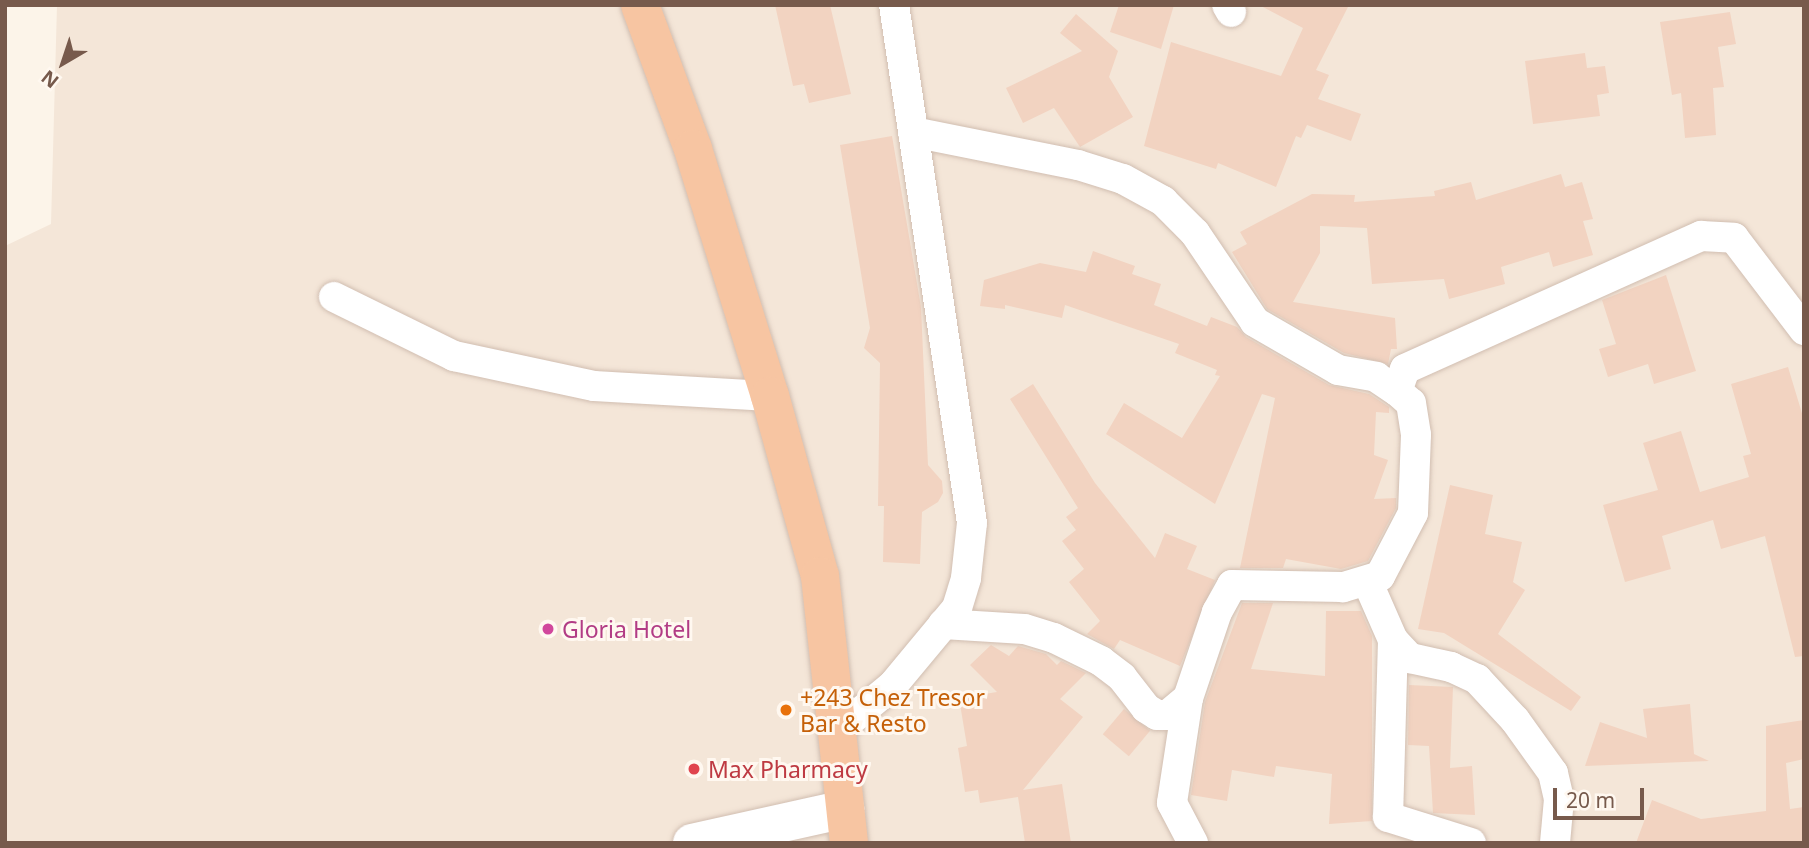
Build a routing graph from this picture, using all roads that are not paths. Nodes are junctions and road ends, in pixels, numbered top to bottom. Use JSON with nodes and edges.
{"nodes":[{"id":1,"x":640,"y":5,"type":"edge"},
{"id":2,"x":894,"y":5,"type":"edge"},
{"id":3,"x":913,"y":132,"type":"junction"},
{"id":4,"x":334,"y":297,"type":"dead end"},
{"id":5,"x":1804,"y":330,"type":"edge"},
{"id":6,"x":1397,"y":391,"type":"junction"},
{"id":7,"x":771,"y":396,"type":"junction"},
{"id":8,"x":1368,"y":583,"type":"junction"},
{"id":9,"x":943,"y":624,"type":"junction"},
{"id":10,"x":1393,"y":640,"type":"junction"},
{"id":11,"x":1188,"y":698,"type":"junction"},
{"id":12,"x":840,"y":729,"type":"junction"},
{"id":13,"x":847,"y":826,"type":"edge"},
{"id":14,"x":692,"y":843,"type":"edge"},
{"id":15,"x":1193,"y":843,"type":"edge"},
{"id":16,"x":1471,"y":843,"type":"edge"},
{"id":17,"x":1555,"y":843,"type":"edge"}],
"edges":[{"from":1,"to":7,"type":"highway"},
{"from":2,"to":3,"type":"street"},
{"from":3,"to":6,"type":"street"},
{"from":3,"to":9,"type":"street"},
{"from":4,"to":7,"type":"street"},
{"from":5,"to":6,"type":"street"},
{"from":6,"to":8,"type":"street"},
{"from":7,"to":12,"type":"highway"},
{"from":8,"to":10,"type":"street"},
{"from":8,"to":11,"type":"street"},
{"from":9,"to":11,"type":"street"},
{"from":9,"to":12,"type":"street"},
{"from":10,"to":16,"type":"street"},
{"from":10,"to":17,"type":"street"},
{"from":11,"to":15,"type":"street"},
{"from":12,"to":13,"type":"highway"},
{"from":13,"to":14,"type":"main road"}]}
